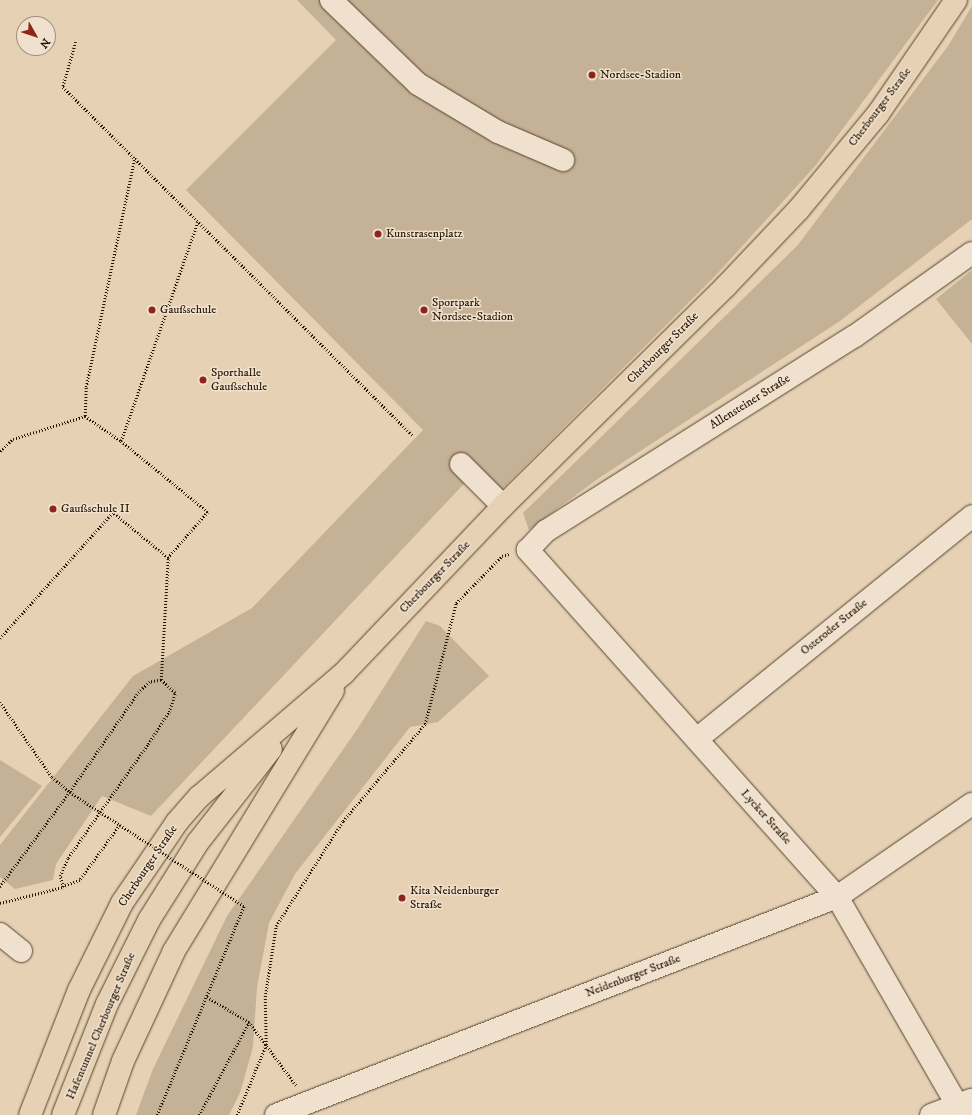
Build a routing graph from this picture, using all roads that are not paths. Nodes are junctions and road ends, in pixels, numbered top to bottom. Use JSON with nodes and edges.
{"nodes":[{"id":1,"x":331,"y":0,"type":"edge"},
{"id":2,"x":956,"y":0,"type":"edge"},
{"id":3,"x":563,"y":160,"type":"dead end"},
{"id":4,"x":972,"y":253,"type":"edge"},
{"id":5,"x":461,"y":464,"type":"dead end"},
{"id":6,"x":503,"y":506,"type":"junction"},
{"id":7,"x":972,"y":516,"type":"edge"},
{"id":8,"x":528,"y":550,"type":"joint"},
{"id":9,"x":344,"y":673,"type":"junction"},
{"id":10,"x":697,"y":739,"type":"junction"},
{"id":11,"x":972,"y":804,"type":"edge"},
{"id":12,"x":838,"y":897,"type":"junction"},
{"id":13,"x":0,"y":934,"type":"edge"},
{"id":14,"x":22,"y":951,"type":"dead end"},
{"id":15,"x":965,"y":1106,"type":"edge"},
{"id":16,"x":30,"y":1115,"type":"edge"},
{"id":17,"x":63,"y":1115,"type":"edge"},
{"id":18,"x":104,"y":1115,"type":"edge"},
{"id":19,"x":276,"y":1115,"type":"edge"},
{"id":20,"x":931,"y":1115,"type":"edge"}],
"edges":[{"from":1,"to":3,"type":"street"},
{"from":2,"to":6,"type":"main road","name":"Cherbourger Straße"},
{"from":4,"to":8,"type":"street","name":"Allensteiner Straße"},
{"from":5,"to":6,"type":"street"},
{"from":6,"to":9,"type":"main road","name":"Cherbourger Straße"},
{"from":7,"to":10,"type":"street","name":"Osteroder Straße"},
{"from":8,"to":10,"type":"street","name":"Lycker Straße"},
{"from":9,"to":16,"type":"main road","name":"Cherbourger Straße"},
{"from":9,"to":17,"type":"main road","name":"Hafentunnel Cherbourger Straße"},
{"from":9,"to":18,"type":"main road","name":"Cherbourger Straße"},
{"from":10,"to":12,"type":"street","name":"Lycker Straße"},
{"from":11,"to":12,"type":"street","name":"Neidenburger Straße"},
{"from":12,"to":15,"type":"street","name":"Lycker Straße"},
{"from":12,"to":19,"type":"street","name":"Neidenburger Straße"},
{"from":13,"to":14,"type":"street"},
{"from":15,"to":20,"type":"street"}]}
